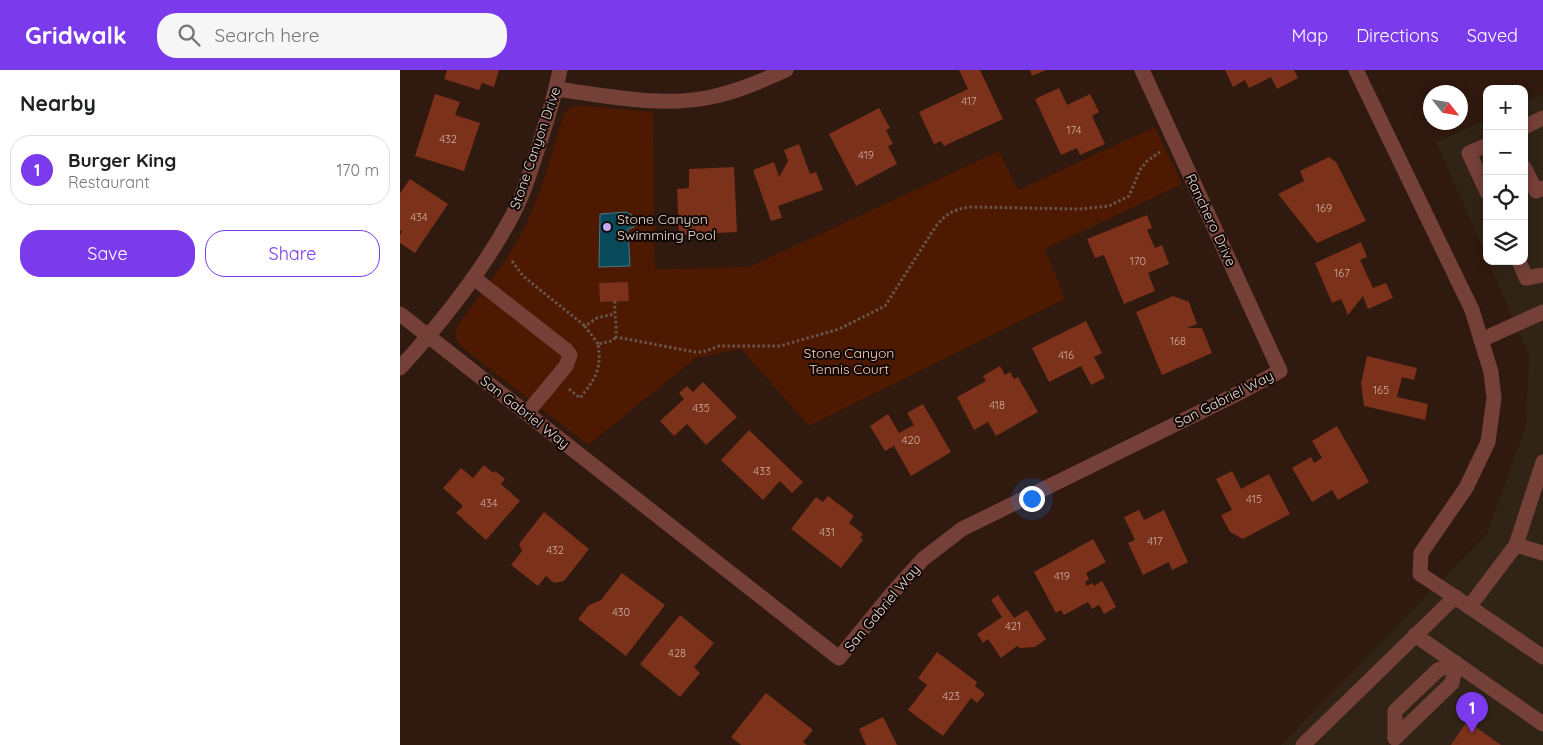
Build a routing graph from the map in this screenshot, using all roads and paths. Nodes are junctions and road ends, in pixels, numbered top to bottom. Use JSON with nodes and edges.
{"nodes":[{"id":1,"x":560,"y":70,"type":"edge"},
{"id":2,"x":786,"y":70,"type":"edge"},
{"id":3,"x":1142,"y":70,"type":"edge"},
{"id":4,"x":1356,"y":70,"type":"edge"},
{"id":5,"x":556,"y":89,"type":"junction"},
{"id":6,"x":1543,"y":118,"type":"edge"},
{"id":7,"x":1528,"y":125,"type":"edge"},
{"id":8,"x":1483,"y":147,"type":"edge"},
{"id":9,"x":1160,"y":152,"type":"dead end"},
{"id":10,"x":1528,"y":175,"type":"edge"},
{"id":11,"x":1483,"y":183,"type":"edge"},
{"id":12,"x":1543,"y":188,"type":"edge"},
{"id":13,"x":512,"y":262,"type":"dead end"},
{"id":14,"x":1521,"y":265,"type":"edge"},
{"id":15,"x":1543,"y":275,"type":"edge"},
{"id":16,"x":474,"y":278,"type":"junction"},
{"id":17,"x":615,"y":301,"type":"dead end"},
{"id":18,"x":1543,"y":312,"type":"edge"},
{"id":19,"x":400,"y":314,"type":"edge"},
{"id":20,"x":614,"y":314,"type":"junction"},
{"id":21,"x":585,"y":326,"type":"junction"},
{"id":22,"x":429,"y":336,"type":"junction"},
{"id":23,"x":616,"y":337,"type":"junction"},
{"id":24,"x":1481,"y":340,"type":"junction"},
{"id":25,"x":598,"y":344,"type":"junction"},
{"id":26,"x":400,"y":368,"type":"edge"},
{"id":27,"x":1280,"y":371,"type":"joint"},
{"id":28,"x":566,"y":388,"type":"dead end"},
{"id":29,"x":527,"y":413,"type":"junction"},
{"id":30,"x":1543,"y":462,"type":"edge"},
{"id":31,"x":1516,"y":545,"type":"junction"},
{"id":32,"x":1543,"y":553,"type":"edge"},
{"id":33,"x":1454,"y":598,"type":"junction"},
{"id":34,"x":1469,"y":607,"type":"junction"},
{"id":35,"x":1415,"y":635,"type":"junction"},
{"id":36,"x":1543,"y":657,"type":"edge"},
{"id":37,"x":1456,"y":663,"type":"junction"},
{"id":38,"x":1543,"y":724,"type":"edge"},
{"id":39,"x":1400,"y":742,"type":"edge"},
{"id":40,"x":1303,"y":745,"type":"edge"}],
"edges":[{"from":1,"to":5,"type":"street","name":"Stone Canyon Drive"},
{"from":2,"to":5,"type":"street"},
{"from":3,"to":27,"type":"street","name":"Ranchero Drive"},
{"from":4,"to":24,"type":"street"},
{"from":5,"to":16,"type":"street","name":"Stone Canyon Drive"},
{"from":6,"to":7,"type":"street"},
{"from":8,"to":11,"type":"street"},
{"from":9,"to":23,"type":"path"},
{"from":10,"to":12,"type":"street"},
{"from":13,"to":21,"type":"path"},
{"from":14,"to":15,"type":"street"},
{"from":16,"to":22,"type":"street","name":"Stone Canyon Drive"},
{"from":16,"to":29,"type":"street"},
{"from":17,"to":20,"type":"path"},
{"from":18,"to":24,"type":"street"},
{"from":19,"to":22,"type":"street","name":"San Gabriel Way"},
{"from":20,"to":21,"type":"path"},
{"from":20,"to":23,"type":"path"},
{"from":21,"to":25,"type":"path"},
{"from":22,"to":26,"type":"street","name":"Stone Canyon Drive"},
{"from":22,"to":29,"type":"street","name":"San Gabriel Way"},
{"from":23,"to":25,"type":"path"},
{"from":24,"to":33,"type":"street"},
{"from":25,"to":28,"type":"path"},
{"from":27,"to":29,"type":"street","name":"San Gabriel Way"},
{"from":30,"to":31,"type":"street"},
{"from":31,"to":32,"type":"street"},
{"from":31,"to":34,"type":"street"},
{"from":33,"to":34,"type":"street"},
{"from":33,"to":35,"type":"street"},
{"from":34,"to":36,"type":"street"},
{"from":35,"to":37,"type":"street"},
{"from":35,"to":40,"type":"street"},
{"from":37,"to":38,"type":"street"},
{"from":37,"to":39,"type":"street"}]}
